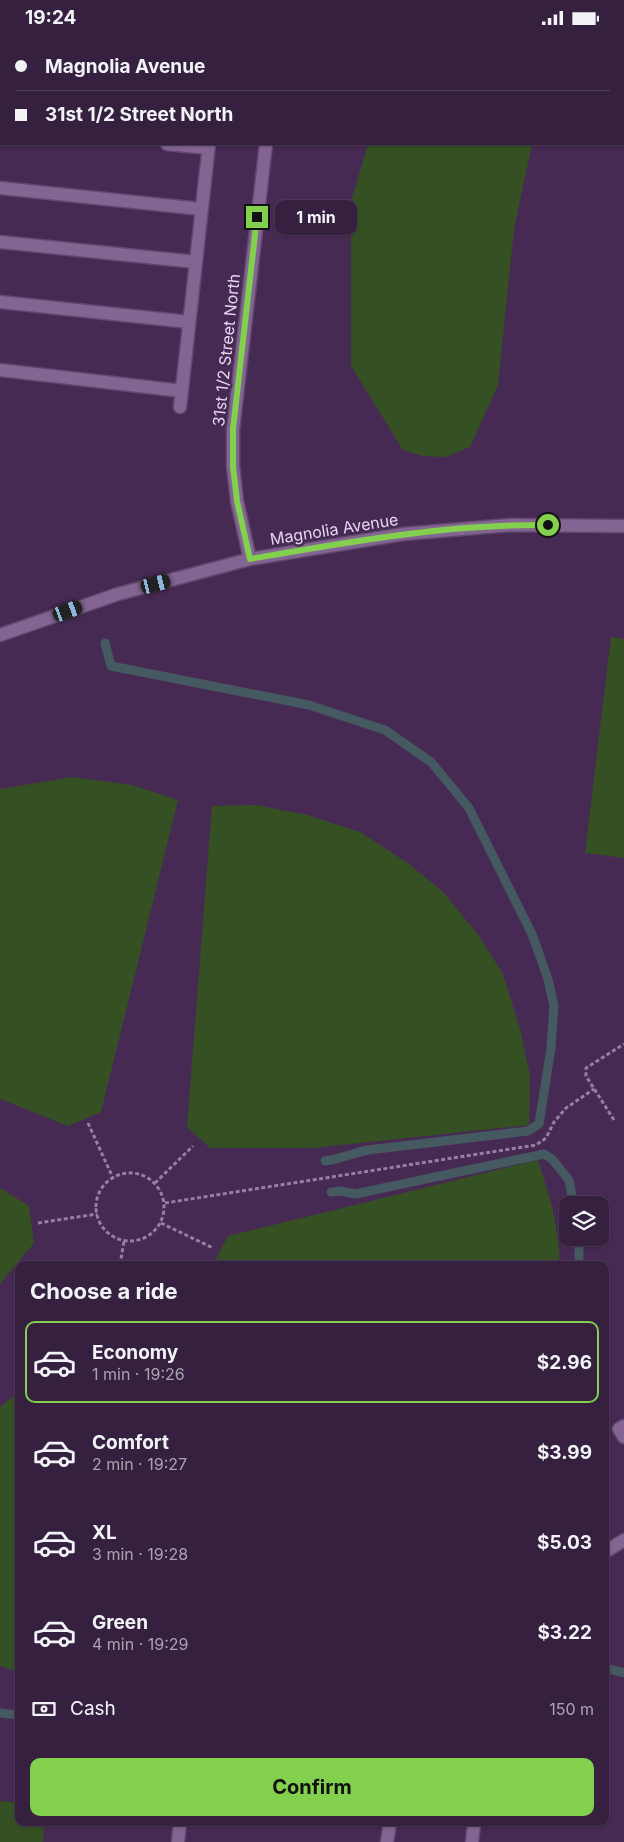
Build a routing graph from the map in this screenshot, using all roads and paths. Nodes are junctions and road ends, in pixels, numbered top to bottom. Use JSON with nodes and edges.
{"nodes":[{"id":1,"x":188,"y":145,"type":"edge"},
{"id":2,"x":266,"y":145,"type":"edge"},
{"id":3,"x":208,"y":146,"type":"edge"},
{"id":4,"x":0,"y":188,"type":"edge"},
{"id":5,"x":201,"y":209,"type":"junction"},
{"id":6,"x":0,"y":242,"type":"edge"},
{"id":7,"x":196,"y":262,"type":"junction"},
{"id":8,"x":0,"y":302,"type":"edge"},
{"id":9,"x":189,"y":321,"type":"junction"},
{"id":10,"x":0,"y":370,"type":"edge"},
{"id":11,"x":182,"y":391,"type":"junction"},
{"id":12,"x":180,"y":407,"type":"dead end"},
{"id":13,"x":624,"y":526,"type":"edge"},
{"id":14,"x":250,"y":559,"type":"junction"},
{"id":15,"x":0,"y":635,"type":"edge"},
{"id":16,"x":624,"y":1044,"type":"edge"},
{"id":17,"x":594,"y":1089,"type":"junction"},
{"id":18,"x":614,"y":1120,"type":"dead end"},
{"id":19,"x":88,"y":1123,"type":"dead end"},
{"id":20,"x":193,"y":1146,"type":"dead end"},
{"id":21,"x":113,"y":1178,"type":"junction"},
{"id":22,"x":155,"y":1183,"type":"junction"},
{"id":23,"x":165,"y":1203,"type":"junction"},
{"id":24,"x":97,"y":1214,"type":"junction"},
{"id":25,"x":38,"y":1223,"type":"dead end"},
{"id":26,"x":161,"y":1223,"type":"junction"},
{"id":27,"x":124,"y":1241,"type":"junction"},
{"id":28,"x":213,"y":1248,"type":"dead end"},
{"id":29,"x":121,"y":1261,"type":"edge"},
{"id":30,"x":624,"y":1427,"type":"edge"},
{"id":31,"x":624,"y":1437,"type":"edge"},
{"id":32,"x":624,"y":1540,"type":"edge"},
{"id":33,"x":609,"y":1549,"type":"edge"},
{"id":34,"x":180,"y":1826,"type":"edge"},
{"id":35,"x":390,"y":1826,"type":"edge"},
{"id":36,"x":474,"y":1826,"type":"edge"},
{"id":37,"x":178,"y":1842,"type":"edge"},
{"id":38,"x":387,"y":1842,"type":"edge"},
{"id":39,"x":472,"y":1842,"type":"edge"}],
"edges":[{"from":1,"to":3,"type":"street"},
{"from":2,"to":14,"type":"street","name":"31st 1/2 Street North"},
{"from":3,"to":5,"type":"street"},
{"from":4,"to":5,"type":"street"},
{"from":5,"to":7,"type":"street"},
{"from":6,"to":7,"type":"street"},
{"from":7,"to":9,"type":"street"},
{"from":8,"to":9,"type":"street"},
{"from":9,"to":11,"type":"street"},
{"from":10,"to":11,"type":"street"},
{"from":11,"to":12,"type":"street"},
{"from":13,"to":14,"type":"street","name":"Magnolia Avenue"},
{"from":14,"to":15,"type":"street","name":"Magnolia Avenue"},
{"from":16,"to":17,"type":"path"},
{"from":17,"to":18,"type":"path"},
{"from":17,"to":23,"type":"path"},
{"from":19,"to":21,"type":"path"},
{"from":20,"to":22,"type":"path"},
{"from":21,"to":22,"type":"path"},
{"from":21,"to":24,"type":"path"},
{"from":22,"to":23,"type":"path"},
{"from":23,"to":26,"type":"path"},
{"from":24,"to":25,"type":"path"},
{"from":24,"to":27,"type":"path"},
{"from":26,"to":27,"type":"path"},
{"from":26,"to":28,"type":"path"},
{"from":27,"to":29,"type":"path"},
{"from":30,"to":31,"type":"street"},
{"from":32,"to":33,"type":"street"},
{"from":34,"to":37,"type":"street"},
{"from":35,"to":38,"type":"street"},
{"from":36,"to":39,"type":"street"}]}
